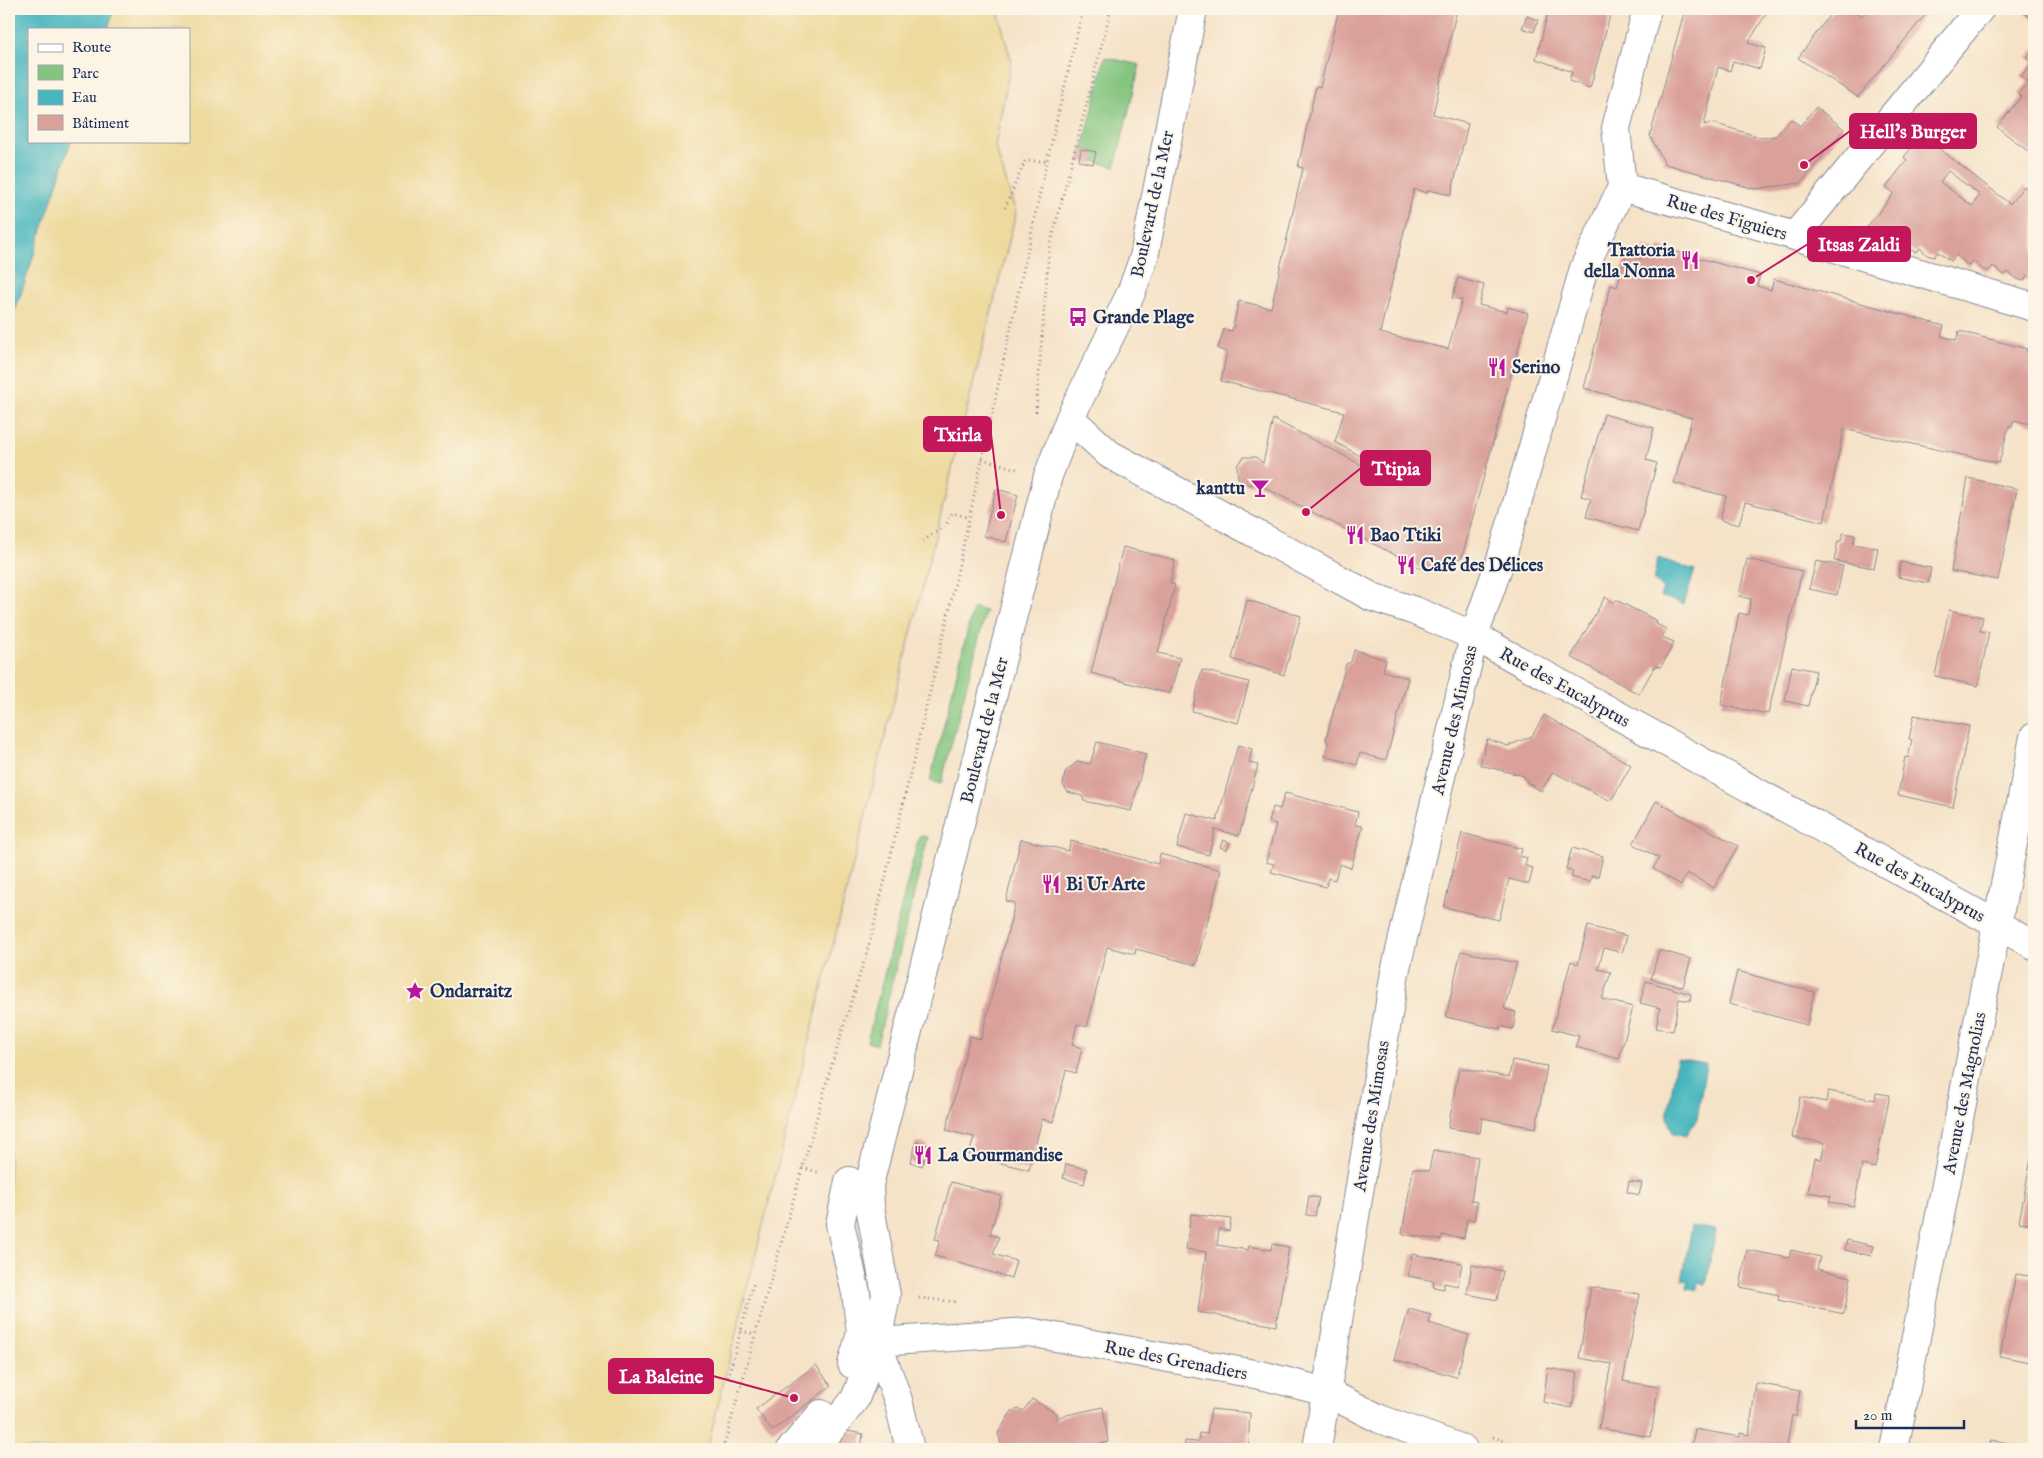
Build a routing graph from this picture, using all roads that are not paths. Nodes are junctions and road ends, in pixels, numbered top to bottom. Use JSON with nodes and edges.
{"nodes":[{"id":1,"x":1193,"y":9,"type":"edge"},
{"id":2,"x":1646,"y":9,"type":"edge"},
{"id":3,"x":1980,"y":9,"type":"edge"},
{"id":4,"x":1622,"y":187,"type":"junction"},
{"id":5,"x":1795,"y":236,"type":"junction"},
{"id":6,"x":2034,"y":307,"type":"edge"},
{"id":7,"x":1070,"y":418,"type":"junction"},
{"id":8,"x":1474,"y":636,"type":"junction"},
{"id":9,"x":2034,"y":737,"type":"edge"},
{"id":10,"x":1998,"y":926,"type":"junction"},
{"id":11,"x":2034,"y":945,"type":"edge"},
{"id":12,"x":849,"y":1181,"type":"dead end"},
{"id":13,"x":877,"y":1342,"type":"junction"},
{"id":14,"x":1326,"y":1392,"type":"junction"},
{"id":15,"x":791,"y":1449,"type":"edge"},
{"id":16,"x":815,"y":1449,"type":"edge"},
{"id":17,"x":910,"y":1449,"type":"edge"},
{"id":18,"x":1317,"y":1449,"type":"edge"},
{"id":19,"x":1463,"y":1449,"type":"edge"},
{"id":20,"x":1894,"y":1449,"type":"edge"}],
"edges":[{"from":1,"to":7,"type":"street","name":"Boulevard de la Mer"},
{"from":2,"to":4,"type":"street"},
{"from":3,"to":5,"type":"street"},
{"from":4,"to":5,"type":"street","name":"Rue des Figuiers"},
{"from":4,"to":8,"type":"street","name":"Avenue des Mimosas"},
{"from":5,"to":6,"type":"street","name":"Rue des Figuiers"},
{"from":7,"to":8,"type":"street","name":"Rue des Eucalyptus"},
{"from":7,"to":13,"type":"street","name":"Boulevard de la Mer"},
{"from":8,"to":10,"type":"street","name":"Rue des Eucalyptus"},
{"from":8,"to":14,"type":"street","name":"Avenue des Mimosas"},
{"from":9,"to":10,"type":"street","name":"Avenue des Magnolias"},
{"from":10,"to":11,"type":"street","name":"Rue des Eucalyptus"},
{"from":10,"to":20,"type":"street","name":"Avenue des Magnolias"},
{"from":12,"to":15,"type":"street"},
{"from":13,"to":14,"type":"street","name":"Rue des Grenadiers"},
{"from":13,"to":16,"type":"street","name":"Boulevard de la Mer"},
{"from":13,"to":17,"type":"street"},
{"from":14,"to":18,"type":"street","name":"Avenue des Mimosas"},
{"from":14,"to":19,"type":"street","name":"Rue des Grenadiers"}]}
